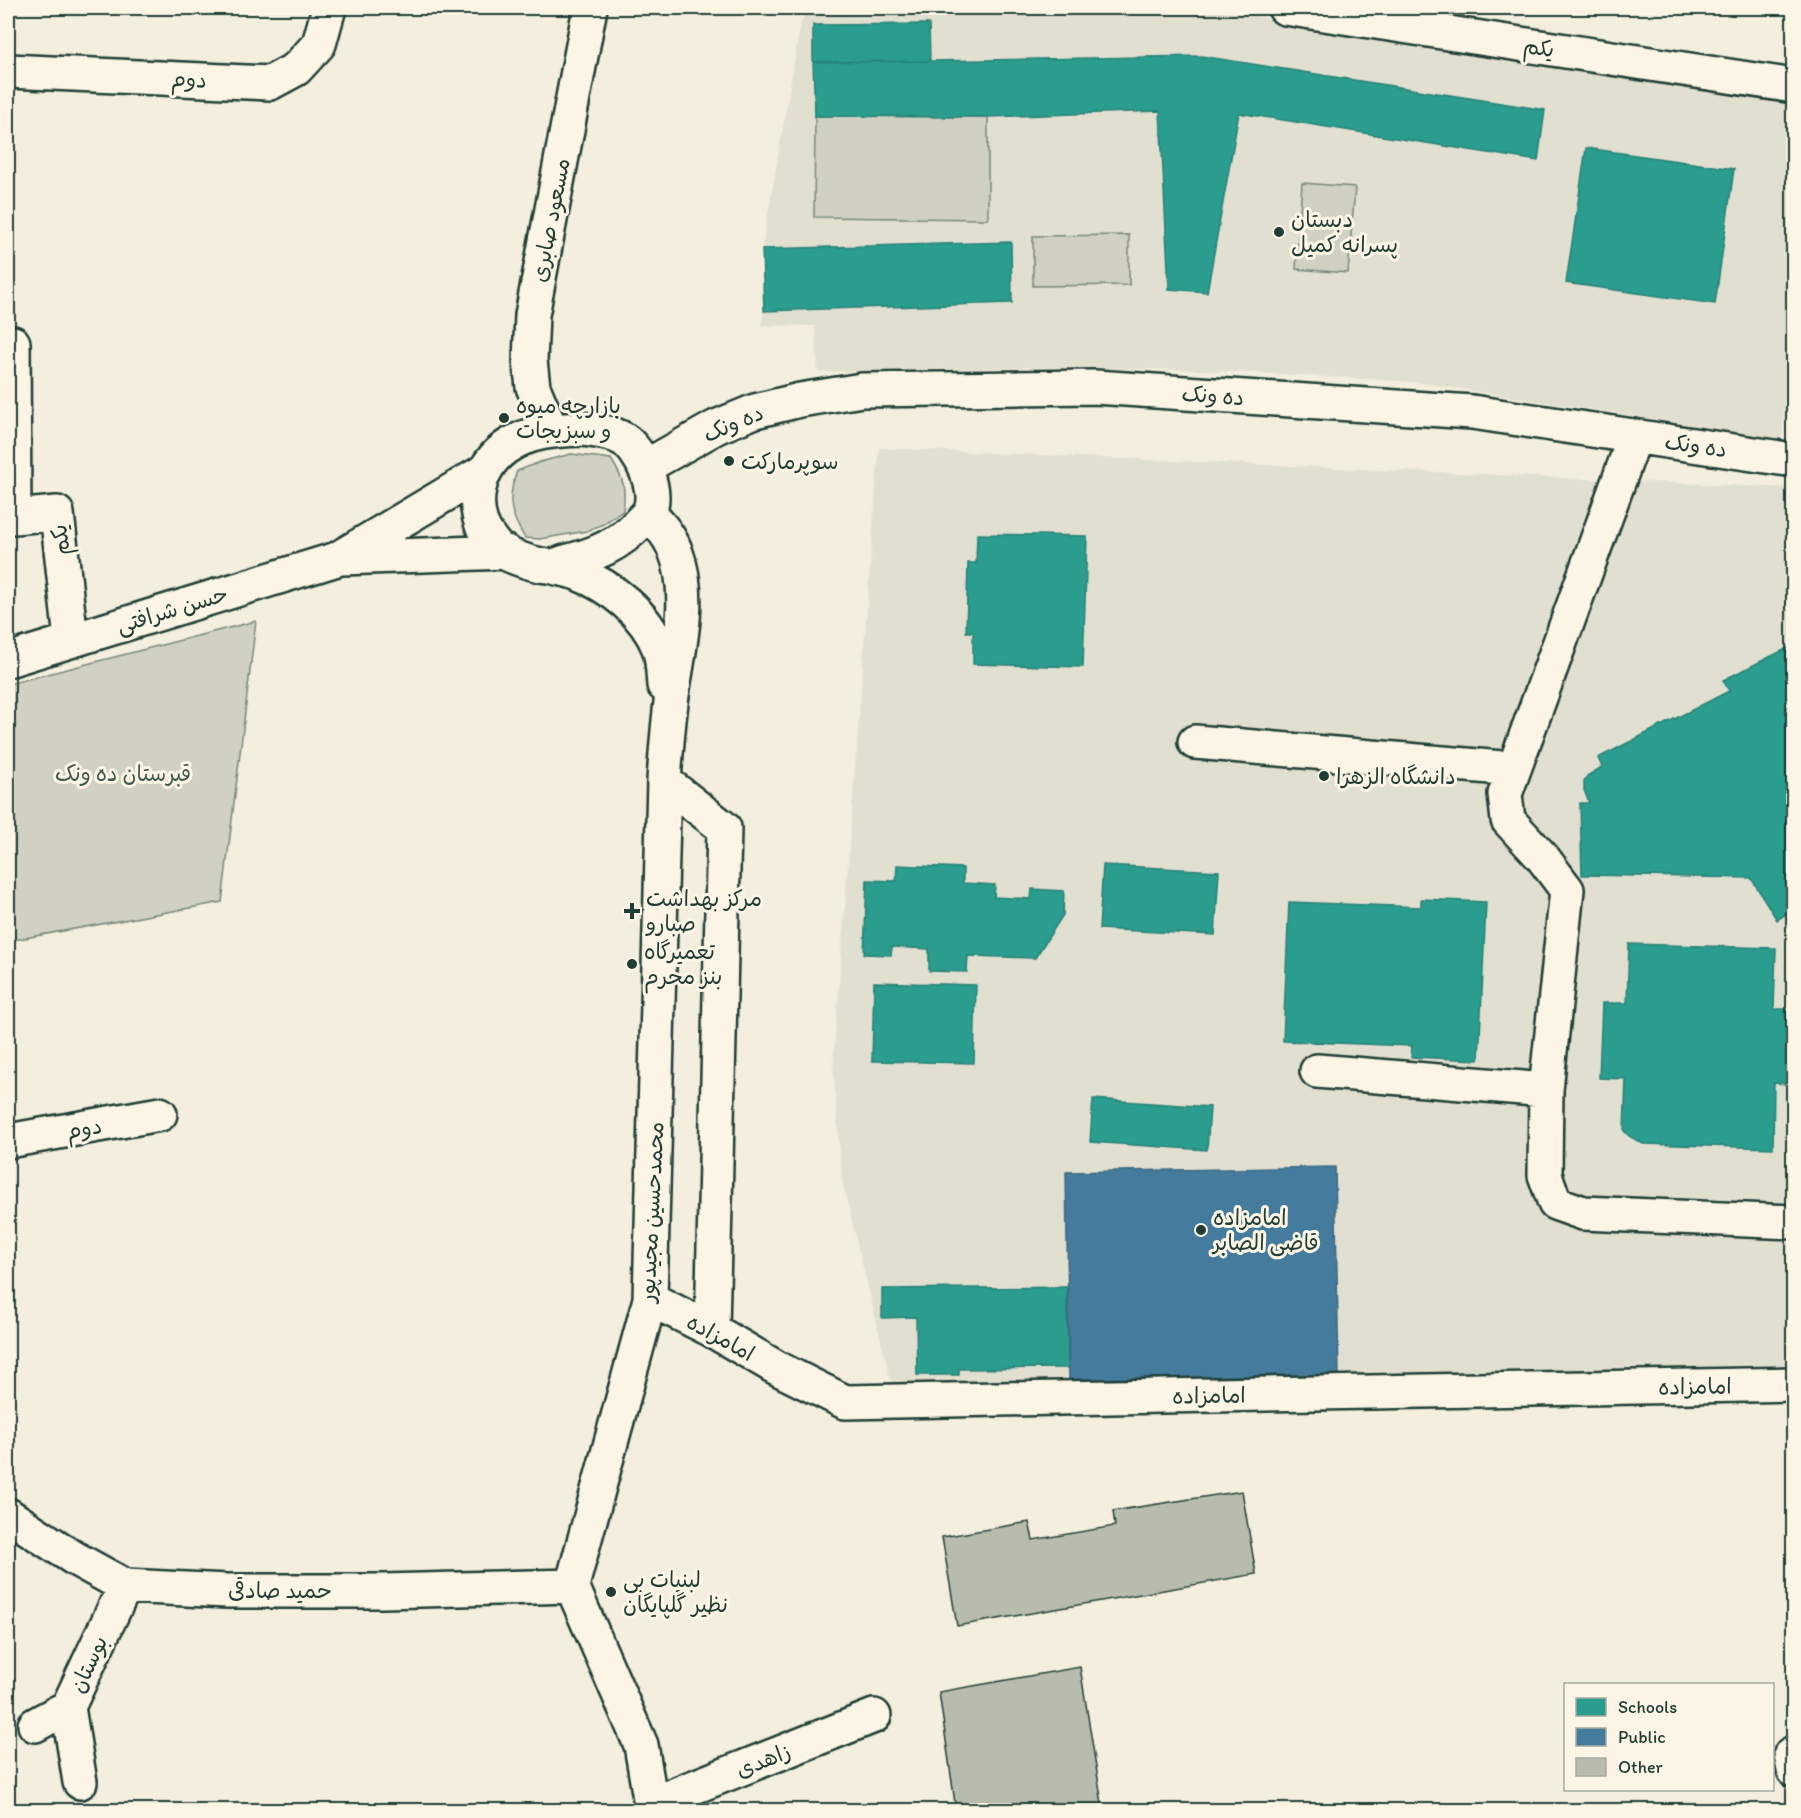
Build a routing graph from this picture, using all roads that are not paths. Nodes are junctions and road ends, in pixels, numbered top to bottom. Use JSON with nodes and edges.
{"nodes":[{"id":1,"x":329,"y":8,"type":"edge"},
{"id":2,"x":590,"y":8,"type":"edge"},
{"id":3,"x":1285,"y":8,"type":"edge"},
{"id":4,"x":8,"y":70,"type":"edge"},
{"id":5,"x":1794,"y":86,"type":"edge"},
{"id":6,"x":13,"y":343,"type":"dead end"},
{"id":7,"x":551,"y":430,"type":"junction"},
{"id":8,"x":1635,"y":436,"type":"junction"},
{"id":9,"x":1794,"y":460,"type":"edge"},
{"id":10,"x":645,"y":467,"type":"junction"},
{"id":11,"x":483,"y":472,"type":"junction"},
{"id":12,"x":649,"y":513,"type":"junction"},
{"id":13,"x":506,"y":552,"type":"junction"},
{"id":14,"x":337,"y":559,"type":"junction"},
{"id":15,"x":550,"y":566,"type":"junction"},
{"id":16,"x":71,"y":640,"type":"junction"},
{"id":17,"x":8,"y":660,"type":"edge"},
{"id":18,"x":667,"y":732,"type":"junction"},
{"id":19,"x":1195,"y":742,"type":"dead end"},
{"id":20,"x":1514,"y":769,"type":"junction"},
{"id":21,"x":664,"y":782,"type":"junction"},
{"id":22,"x":1317,"y":1071,"type":"dead end"},
{"id":23,"x":1546,"y":1090,"type":"junction"},
{"id":24,"x":160,"y":1114,"type":"dead end"},
{"id":25,"x":8,"y":1141,"type":"edge"},
{"id":26,"x":1794,"y":1222,"type":"edge"},
{"id":27,"x":650,"y":1299,"type":"junction"},
{"id":28,"x":712,"y":1330,"type":"junction"},
{"id":29,"x":1794,"y":1384,"type":"edge"},
{"id":30,"x":8,"y":1515,"type":"edge"},
{"id":31,"x":125,"y":1586,"type":"junction"},
{"id":32,"x":572,"y":1586,"type":"junction"},
{"id":33,"x":68,"y":1707,"type":"junction"},
{"id":34,"x":874,"y":1716,"type":"dead end"},
{"id":35,"x":35,"y":1725,"type":"dead end"},
{"id":36,"x":80,"y":1782,"type":"dead end"},
{"id":37,"x":652,"y":1807,"type":"edge"}],
"edges":[{"from":1,"to":4,"type":"street","name":"دوم"},
{"from":2,"to":7,"type":"street","name":"مسعود صابری"},
{"from":3,"to":5,"type":"street","name":"یکم"},
{"from":6,"to":16,"type":"street","name":"یکم"},
{"from":7,"to":10,"type":"street"},
{"from":7,"to":11,"type":"street"},
{"from":8,"to":9,"type":"street","name":"ده ونک"},
{"from":8,"to":10,"type":"street","name":"ده ونک"},
{"from":8,"to":20,"type":"street"},
{"from":10,"to":12,"type":"street"},
{"from":11,"to":13,"type":"street"},
{"from":11,"to":14,"type":"street"},
{"from":12,"to":15,"type":"street"},
{"from":12,"to":18,"type":"street"},
{"from":13,"to":14,"type":"street"},
{"from":13,"to":15,"type":"street"},
{"from":14,"to":16,"type":"street","name":"حسن شرافتی"},
{"from":15,"to":18,"type":"street"},
{"from":16,"to":17,"type":"street","name":"حسن شرافتی"},
{"from":18,"to":21,"type":"street","name":"محمدحسین مجیدپور"},
{"from":19,"to":20,"type":"street"},
{"from":20,"to":23,"type":"street"},
{"from":21,"to":27,"type":"street","name":"محمدحسین مجیدپور"},
{"from":21,"to":28,"type":"street"},
{"from":22,"to":23,"type":"street"},
{"from":23,"to":26,"type":"street"},
{"from":24,"to":25,"type":"street","name":"دوم"},
{"from":27,"to":28,"type":"street","name":"امامزاده"},
{"from":27,"to":32,"type":"street","name":"محمدحسین مجیدپور"},
{"from":28,"to":29,"type":"street","name":"امامزاده"},
{"from":30,"to":31,"type":"street","name":"حمید صادقی"},
{"from":31,"to":32,"type":"street","name":"حمید صادقی"},
{"from":31,"to":33,"type":"street","name":"بوستان"},
{"from":32,"to":37,"type":"street"},
{"from":33,"to":35,"type":"street"},
{"from":33,"to":36,"type":"street","name":"بوستان"},
{"from":34,"to":37,"type":"street","name":"زاهدی"}]}
